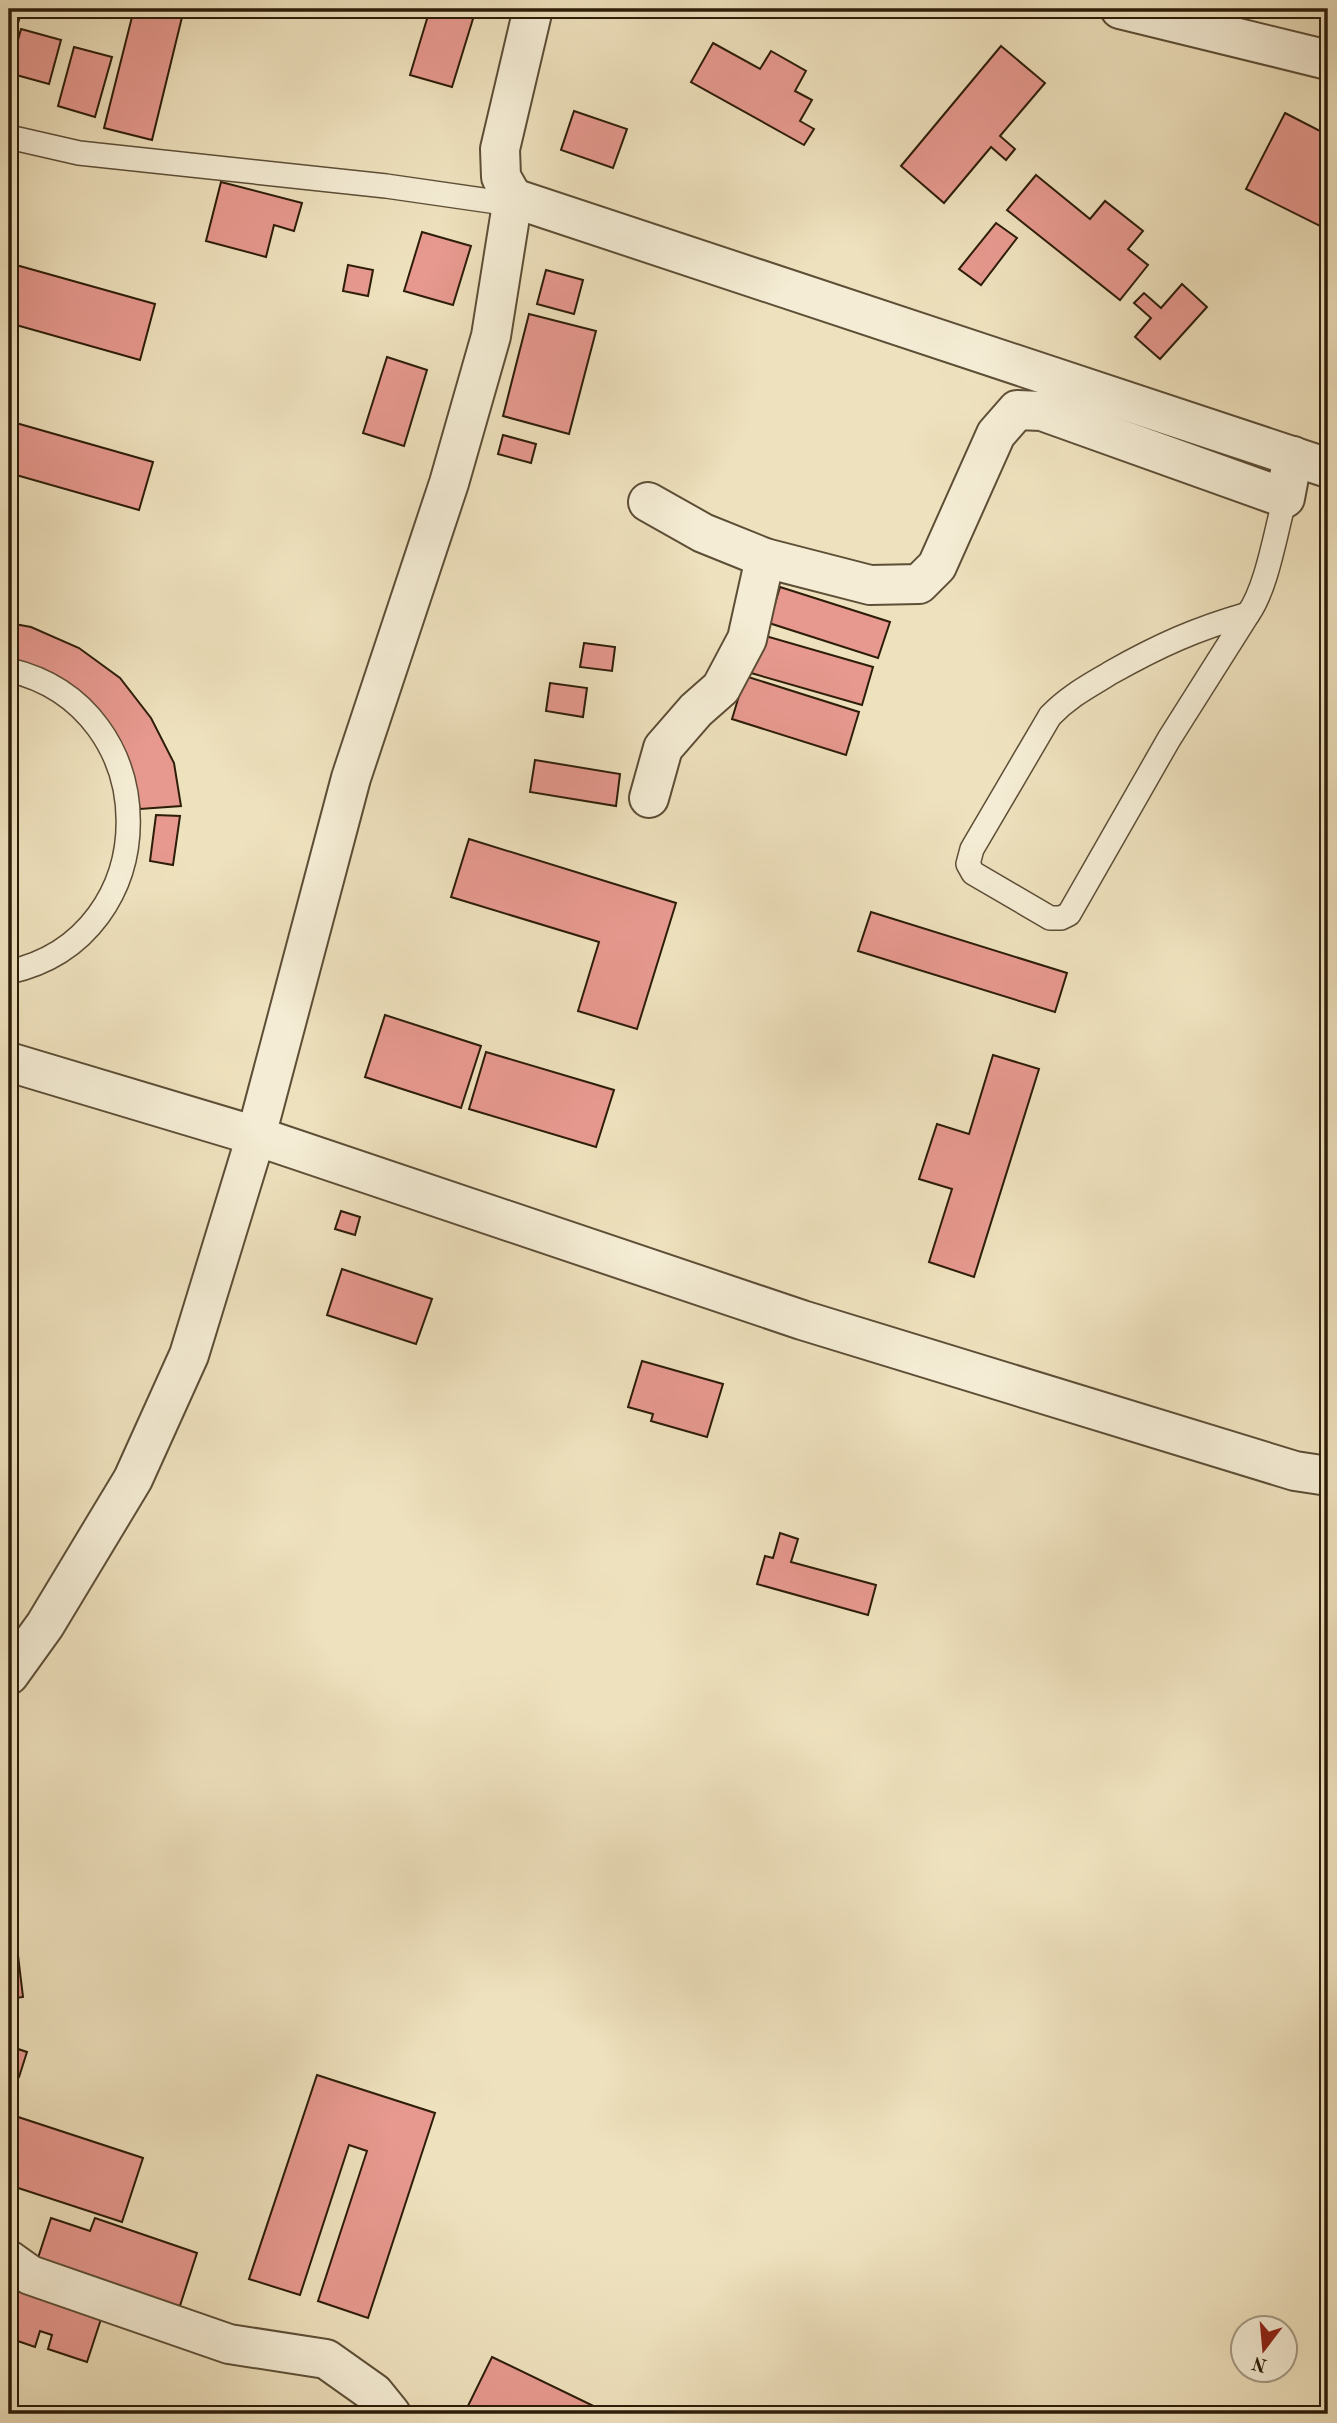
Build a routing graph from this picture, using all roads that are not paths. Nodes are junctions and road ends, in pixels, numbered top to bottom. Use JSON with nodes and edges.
{"nodes":[{"id":1,"x":533,"y":9,"type":"edge"},
{"id":2,"x":1121,"y":9,"type":"edge"},
{"id":3,"x":1185,"y":17,"type":"edge"},
{"id":4,"x":1328,"y":60,"type":"edge"},
{"id":5,"x":9,"y":137,"type":"edge"},
{"id":6,"x":512,"y":201,"type":"junction"},
{"id":7,"x":1293,"y":456,"type":"junction"},
{"id":8,"x":1328,"y":468,"type":"edge"},
{"id":9,"x":1285,"y":498,"type":"junction"},
{"id":10,"x":648,"y":502,"type":"dead end"},
{"id":11,"x":765,"y":558,"type":"junction"},
{"id":12,"x":1248,"y":614,"type":"junction"},
{"id":13,"x":9,"y":670,"type":"edge"},
{"id":14,"x":649,"y":798,"type":"dead end"},
{"id":15,"x":9,"y":972,"type":"edge"},
{"id":16,"x":9,"y":1062,"type":"edge"},
{"id":17,"x":256,"y":1136,"type":"junction"},
{"id":18,"x":1328,"y":1476,"type":"edge"},
{"id":19,"x":9,"y":1675,"type":"edge"},
{"id":20,"x":9,"y":2260,"type":"edge"},
{"id":21,"x":391,"y":2414,"type":"edge"}],
"edges":[{"from":1,"to":6,"type":"street"},
{"from":2,"to":3,"type":"street"},
{"from":3,"to":4,"type":"street"},
{"from":5,"to":6,"type":"lane"},
{"from":6,"to":7,"type":"street"},
{"from":6,"to":17,"type":"street"},
{"from":7,"to":8,"type":"street"},
{"from":7,"to":9,"type":"street"},
{"from":9,"to":11,"type":"street"},
{"from":9,"to":12,"type":"lane"},
{"from":10,"to":11,"type":"street"},
{"from":11,"to":14,"type":"street"},
{"from":12,"to":12,"type":"lane"},
{"from":13,"to":15,"type":"lane"},
{"from":16,"to":17,"type":"street"},
{"from":17,"to":18,"type":"street"},
{"from":17,"to":19,"type":"street"},
{"from":20,"to":21,"type":"street"}]}
